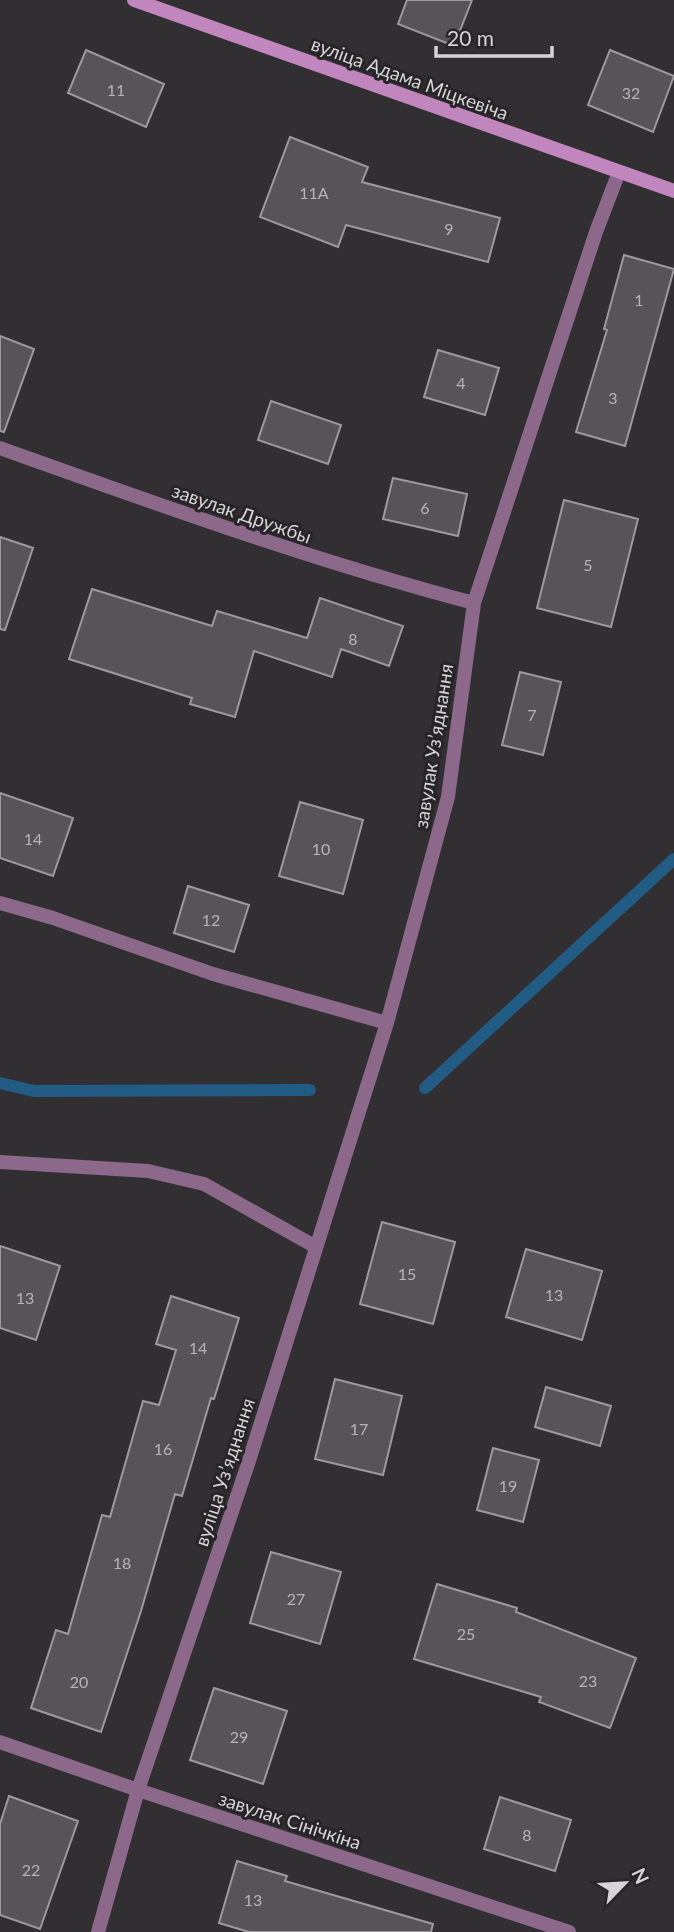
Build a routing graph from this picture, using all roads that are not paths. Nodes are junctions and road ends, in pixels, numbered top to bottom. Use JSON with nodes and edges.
{"nodes":[{"id":1,"x":134,"y":0,"type":"edge"},
{"id":2,"x":619,"y":172,"type":"junction"},
{"id":3,"x":674,"y":191,"type":"edge"},
{"id":4,"x":0,"y":448,"type":"edge"},
{"id":5,"x":474,"y":603,"type":"junction"},
{"id":6,"x":0,"y":903,"type":"edge"},
{"id":7,"x":387,"y":1023,"type":"junction"},
{"id":8,"x":0,"y":1162,"type":"edge"},
{"id":9,"x":316,"y":1247,"type":"junction"},
{"id":10,"x":0,"y":1742,"type":"edge"},
{"id":11,"x":138,"y":1790,"type":"junction"},
{"id":12,"x":99,"y":1932,"type":"edge"},
{"id":13,"x":569,"y":1932,"type":"edge"}],
"edges":[{"from":1,"to":2,"type":"street","name":"вуліца Адама Міцкевіча"},
{"from":2,"to":3,"type":"street","name":"вуліца Адама Міцкевіча"},
{"from":2,"to":5,"type":"street","name":"завулак Узʼяднання"},
{"from":4,"to":5,"type":"street","name":"завулак Дружбы"},
{"from":5,"to":7,"type":"street","name":"завулак Узʼяднання"},
{"from":6,"to":7,"type":"street"},
{"from":7,"to":9,"type":"street","name":"вуліца Узʼяднання"},
{"from":8,"to":9,"type":"street"},
{"from":9,"to":11,"type":"street","name":"вуліца Узʼяднання"},
{"from":10,"to":11,"type":"street","name":"завулак Сінічкіна"},
{"from":11,"to":12,"type":"street","name":"вуліца Узʼяднання"},
{"from":11,"to":13,"type":"street","name":"завулак Сінічкіна"}]}
